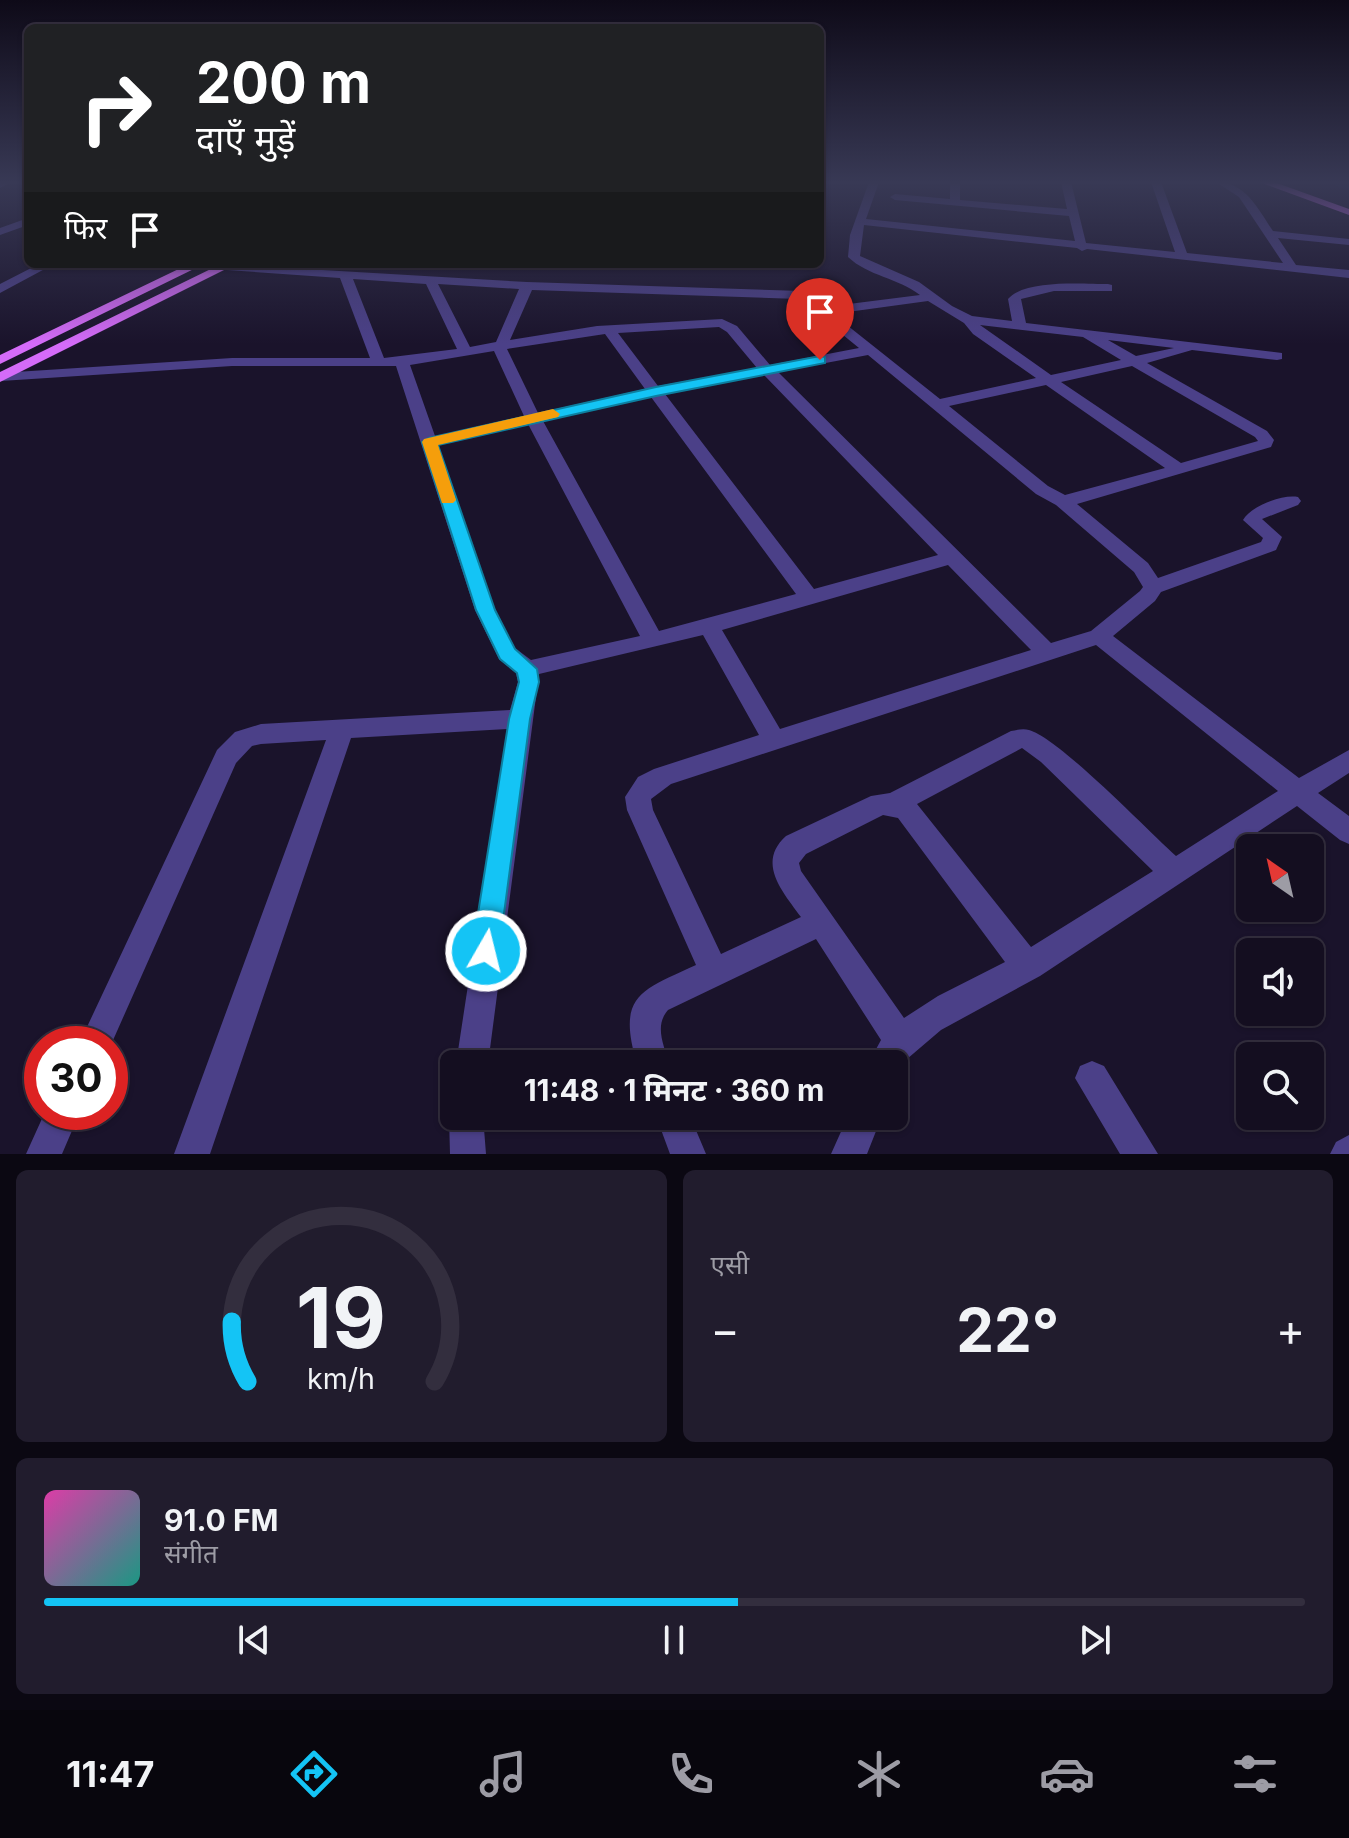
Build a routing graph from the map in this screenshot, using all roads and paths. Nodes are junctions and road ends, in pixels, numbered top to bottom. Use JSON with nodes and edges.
{"nodes":[{"id":1,"x":855,"y":236,"type":"edge"},
{"id":2,"x":974,"y":236,"type":"edge"},
{"id":3,"x":1079,"y":236,"type":"edge"},
{"id":4,"x":1175,"y":236,"type":"edge"},
{"id":5,"x":1270,"y":236,"type":"edge"},
{"id":6,"x":1288,"y":236,"type":"edge"},
{"id":7,"x":1349,"y":242,"type":"edge"},
{"id":8,"x":1082,"y":248,"type":"junction"},
{"id":9,"x":1183,"y":258,"type":"junction"},
{"id":10,"x":40,"y":268,"type":"edge"},
{"id":11,"x":190,"y":268,"type":"edge"},
{"id":12,"x":222,"y":268,"type":"edge"},
{"id":13,"x":263,"y":268,"type":"edge"},
{"id":14,"x":1293,"y":269,"type":"junction"},
{"id":15,"x":1349,"y":274,"type":"edge"},
{"id":16,"x":345,"y":275,"type":"junction"},
{"id":17,"x":430,"y":280,"type":"junction"},
{"id":18,"x":527,"y":286,"type":"junction"},
{"id":19,"x":1108,"y":288,"type":"dead end"},
{"id":20,"x":0,"y":289,"type":"edge"},
{"id":21,"x":930,"y":297,"type":"junction"},
{"id":22,"x":824,"y":311,"type":"junction"},
{"id":23,"x":969,"y":320,"type":"junction"},
{"id":24,"x":1020,"y":326,"type":"junction"},
{"id":25,"x":608,"y":329,"type":"junction"},
{"id":26,"x":1087,"y":334,"type":"junction"},
{"id":27,"x":1203,"y":347,"type":"junction"},
{"id":28,"x":500,"y":348,"type":"junction"},
{"id":29,"x":873,"y":350,"type":"junction"},
{"id":30,"x":466,"y":353,"type":"junction"},
{"id":31,"x":1277,"y":356,"type":"dead end"},
{"id":32,"x":0,"y":360,"type":"edge"},
{"id":33,"x":378,"y":361,"type":"junction"},
{"id":34,"x":402,"y":362,"type":"junction"},
{"id":35,"x":1133,"y":362,"type":"junction"},
{"id":36,"x":767,"y":370,"type":"junction"},
{"id":37,"x":1,"y":378,"type":"edge"},
{"id":38,"x":1048,"y":380,"type":"junction"},
{"id":39,"x":656,"y":391,"type":"junction"},
{"id":40,"x":939,"y":404,"type":"junction"},
{"id":41,"x":533,"y":418,"type":"junction"},
{"id":42,"x":429,"y":442,"type":"junction"},
{"id":43,"x":1179,"y":470,"type":"junction"},
{"id":44,"x":1062,"y":501,"type":"junction"},
{"id":45,"x":1292,"y":501,"type":"dead end"},
{"id":46,"x":952,"y":557,"type":"junction"},
{"id":47,"x":1153,"y":587,"type":"junction"},
{"id":48,"x":808,"y":596,"type":"junction"},
{"id":49,"x":709,"y":626,"type":"junction"},
{"id":50,"x":1099,"y":636,"type":"junction"},
{"id":51,"x":653,"y":640,"type":"junction"},
{"id":52,"x":1045,"y":651,"type":"junction"},
{"id":53,"x":527,"y":669,"type":"junction"},
{"id":54,"x":520,"y":719,"type":"junction"},
{"id":55,"x":342,"y":730,"type":"junction"},
{"id":56,"x":774,"y":739,"type":"junction"},
{"id":57,"x":1349,"y":760,"type":"edge"},
{"id":58,"x":1297,"y":792,"type":"junction"},
{"id":59,"x":893,"y":804,"type":"junction"},
{"id":60,"x":1349,"y":832,"type":"edge"},
{"id":61,"x":1173,"y":872,"type":"junction"},
{"id":62,"x":822,"y":922,"type":"junction"},
{"id":63,"x":1027,"y":966,"type":"junction"},
{"id":64,"x":714,"y":972,"type":"junction"},
{"id":65,"x":103,"y":1026,"type":"edge"},
{"id":66,"x":474,"y":1050,"type":"edge"},
{"id":67,"x":650,"y":1050,"type":"edge"},
{"id":68,"x":891,"y":1050,"type":"edge"},
{"id":69,"x":894,"y":1050,"type":"edge"},
{"id":70,"x":1092,"y":1078,"type":"dead end"},
{"id":71,"x":55,"y":1130,"type":"edge"},
{"id":72,"x":467,"y":1130,"type":"edge"},
{"id":73,"x":679,"y":1130,"type":"edge"},
{"id":74,"x":859,"y":1130,"type":"edge"},
{"id":75,"x":44,"y":1154,"type":"edge"},
{"id":76,"x":192,"y":1154,"type":"edge"},
{"id":77,"x":468,"y":1154,"type":"edge"},
{"id":78,"x":688,"y":1154,"type":"edge"},
{"id":79,"x":849,"y":1154,"type":"edge"},
{"id":80,"x":1140,"y":1154,"type":"edge"}],
"edges":[{"from":1,"to":21,"type":"street"},
{"from":2,"to":8,"type":"street"},
{"from":3,"to":8,"type":"street"},
{"from":4,"to":9,"type":"street"},
{"from":5,"to":14,"type":"street"},
{"from":6,"to":7,"type":"street"},
{"from":8,"to":9,"type":"street"},
{"from":9,"to":14,"type":"street"},
{"from":10,"to":20,"type":"street"},
{"from":11,"to":32,"type":"main road"},
{"from":12,"to":37,"type":"main road"},
{"from":13,"to":16,"type":"street"},
{"from":14,"to":15,"type":"street"},
{"from":16,"to":17,"type":"street"},
{"from":16,"to":33,"type":"street"},
{"from":17,"to":18,"type":"street"},
{"from":17,"to":30,"type":"street"},
{"from":18,"to":22,"type":"street"},
{"from":18,"to":28,"type":"street"},
{"from":19,"to":24,"type":"street"},
{"from":21,"to":22,"type":"street"},
{"from":21,"to":23,"type":"street"},
{"from":22,"to":29,"type":"street"},
{"from":23,"to":24,"type":"street"},
{"from":23,"to":38,"type":"street"},
{"from":24,"to":26,"type":"street"},
{"from":25,"to":28,"type":"street"},
{"from":25,"to":36,"type":"street"},
{"from":25,"to":39,"type":"street"},
{"from":26,"to":27,"type":"street"},
{"from":26,"to":35,"type":"street"},
{"from":27,"to":31,"type":"street"},
{"from":27,"to":35,"type":"street"},
{"from":28,"to":30,"type":"street"},
{"from":28,"to":41,"type":"street"},
{"from":29,"to":36,"type":"street"},
{"from":29,"to":40,"type":"street"},
{"from":30,"to":34,"type":"street"},
{"from":33,"to":34,"type":"street"},
{"from":33,"to":37,"type":"street"},
{"from":34,"to":42,"type":"street"},
{"from":35,"to":38,"type":"street"},
{"from":35,"to":43,"type":"street"},
{"from":36,"to":39,"type":"street"},
{"from":36,"to":46,"type":"street"},
{"from":38,"to":40,"type":"street"},
{"from":38,"to":43,"type":"street"},
{"from":39,"to":41,"type":"street"},
{"from":39,"to":48,"type":"street"},
{"from":40,"to":44,"type":"street"},
{"from":41,"to":42,"type":"street"},
{"from":41,"to":51,"type":"street"},
{"from":42,"to":53,"type":"street"},
{"from":43,"to":44,"type":"street"},
{"from":44,"to":47,"type":"street"},
{"from":45,"to":47,"type":"street"},
{"from":46,"to":48,"type":"street"},
{"from":46,"to":52,"type":"street"},
{"from":47,"to":50,"type":"street"},
{"from":48,"to":49,"type":"street"},
{"from":49,"to":51,"type":"street"},
{"from":49,"to":56,"type":"street"},
{"from":50,"to":52,"type":"street"},
{"from":50,"to":58,"type":"street"},
{"from":51,"to":53,"type":"street"},
{"from":52,"to":56,"type":"street"},
{"from":53,"to":54,"type":"street"},
{"from":54,"to":55,"type":"street"},
{"from":54,"to":66,"type":"street"},
{"from":55,"to":65,"type":"street"},
{"from":55,"to":76,"type":"street"},
{"from":56,"to":64,"type":"street"},
{"from":57,"to":58,"type":"street"},
{"from":58,"to":60,"type":"street"},
{"from":58,"to":61,"type":"street"},
{"from":59,"to":61,"type":"street"},
{"from":59,"to":62,"type":"street"},
{"from":59,"to":63,"type":"street"},
{"from":61,"to":63,"type":"street"},
{"from":62,"to":64,"type":"street"},
{"from":62,"to":68,"type":"street"},
{"from":63,"to":69,"type":"street"},
{"from":64,"to":67,"type":"street"},
{"from":70,"to":80,"type":"street"},
{"from":71,"to":75,"type":"street"},
{"from":72,"to":77,"type":"street"},
{"from":73,"to":78,"type":"street"},
{"from":74,"to":79,"type":"street"}]}
